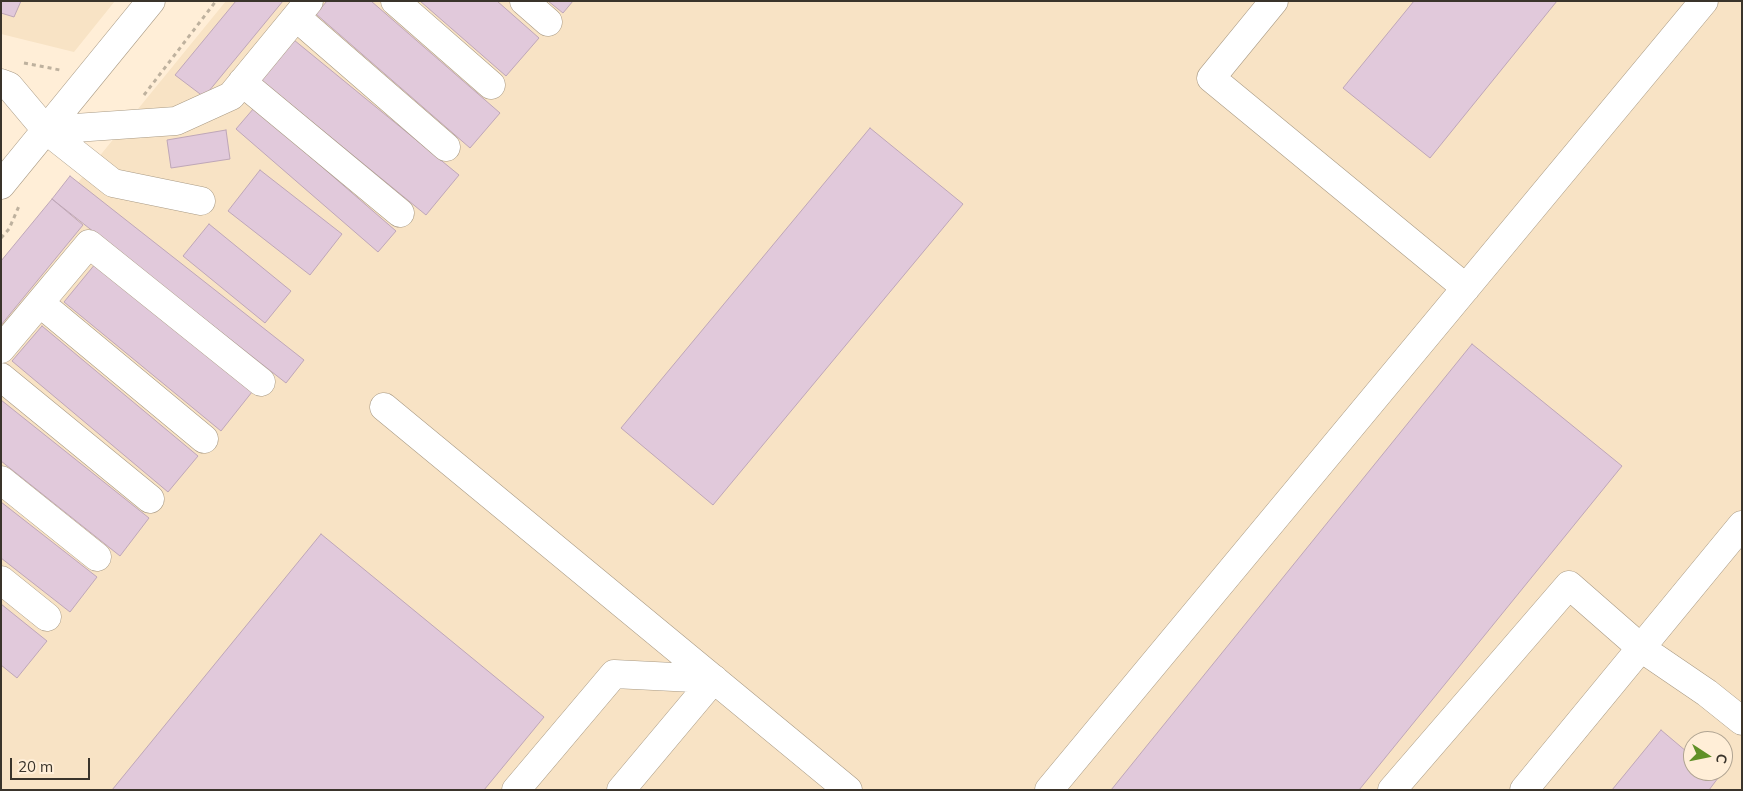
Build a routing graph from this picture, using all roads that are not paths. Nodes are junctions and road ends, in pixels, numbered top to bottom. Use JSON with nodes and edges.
{"nodes":[{"id":1,"x":151,"y":1,"type":"edge"},
{"id":2,"x":396,"y":1,"type":"edge"},
{"id":3,"x":524,"y":1,"type":"edge"},
{"id":4,"x":1274,"y":1,"type":"edge"},
{"id":5,"x":1704,"y":1,"type":"edge"},
{"id":6,"x":303,"y":9,"type":"edge"},
{"id":7,"x":548,"y":22,"type":"dead end"},
{"id":8,"x":242,"y":82,"type":"junction"},
{"id":9,"x":1,"y":83,"type":"edge"},
{"id":10,"x":491,"y":85,"type":"dead end"},
{"id":11,"x":46,"y":130,"type":"junction"},
{"id":12,"x":446,"y":147,"type":"dead end"},
{"id":13,"x":1,"y":185,"type":"edge"},
{"id":14,"x":201,"y":201,"type":"dead end"},
{"id":15,"x":400,"y":213,"type":"dead end"},
{"id":16,"x":1466,"y":288,"type":"junction"},
{"id":17,"x":40,"y":303,"type":"junction"},
{"id":18,"x":1,"y":349,"type":"edge"},
{"id":19,"x":1,"y":377,"type":"edge"},
{"id":20,"x":261,"y":382,"type":"dead end"},
{"id":21,"x":384,"y":407,"type":"dead end"},
{"id":22,"x":204,"y":439,"type":"dead end"},
{"id":23,"x":1,"y":480,"type":"edge"},
{"id":24,"x":150,"y":499,"type":"dead end"},
{"id":25,"x":1742,"y":525,"type":"edge"},
{"id":26,"x":97,"y":557,"type":"dead end"},
{"id":27,"x":1,"y":580,"type":"edge"},
{"id":28,"x":47,"y":617,"type":"dead end"},
{"id":29,"x":1641,"y":648,"type":"junction"},
{"id":30,"x":714,"y":679,"type":"junction"},
{"id":31,"x":1742,"y":721,"type":"edge"},
{"id":32,"x":516,"y":790,"type":"edge"},
{"id":33,"x":621,"y":790,"type":"edge"},
{"id":34,"x":848,"y":790,"type":"edge"},
{"id":35,"x":1049,"y":790,"type":"edge"},
{"id":36,"x":1392,"y":790,"type":"edge"},
{"id":37,"x":1524,"y":790,"type":"edge"}],
"edges":[{"from":1,"to":11,"type":"street"},
{"from":2,"to":10,"type":"street"},
{"from":3,"to":7,"type":"street"},
{"from":4,"to":16,"type":"street"},
{"from":5,"to":16,"type":"street"},
{"from":6,"to":8,"type":"street"},
{"from":6,"to":12,"type":"street"},
{"from":8,"to":11,"type":"street"},
{"from":8,"to":15,"type":"street"},
{"from":9,"to":11,"type":"street"},
{"from":11,"to":13,"type":"street"},
{"from":11,"to":14,"type":"street"},
{"from":16,"to":35,"type":"street"},
{"from":17,"to":18,"type":"street"},
{"from":17,"to":20,"type":"street"},
{"from":17,"to":22,"type":"street"},
{"from":19,"to":24,"type":"street"},
{"from":21,"to":30,"type":"street"},
{"from":23,"to":26,"type":"street"},
{"from":25,"to":29,"type":"street"},
{"from":27,"to":28,"type":"street"},
{"from":29,"to":31,"type":"street"},
{"from":29,"to":36,"type":"street"},
{"from":29,"to":37,"type":"street"},
{"from":30,"to":32,"type":"street"},
{"from":30,"to":33,"type":"street"},
{"from":30,"to":34,"type":"street"}]}
